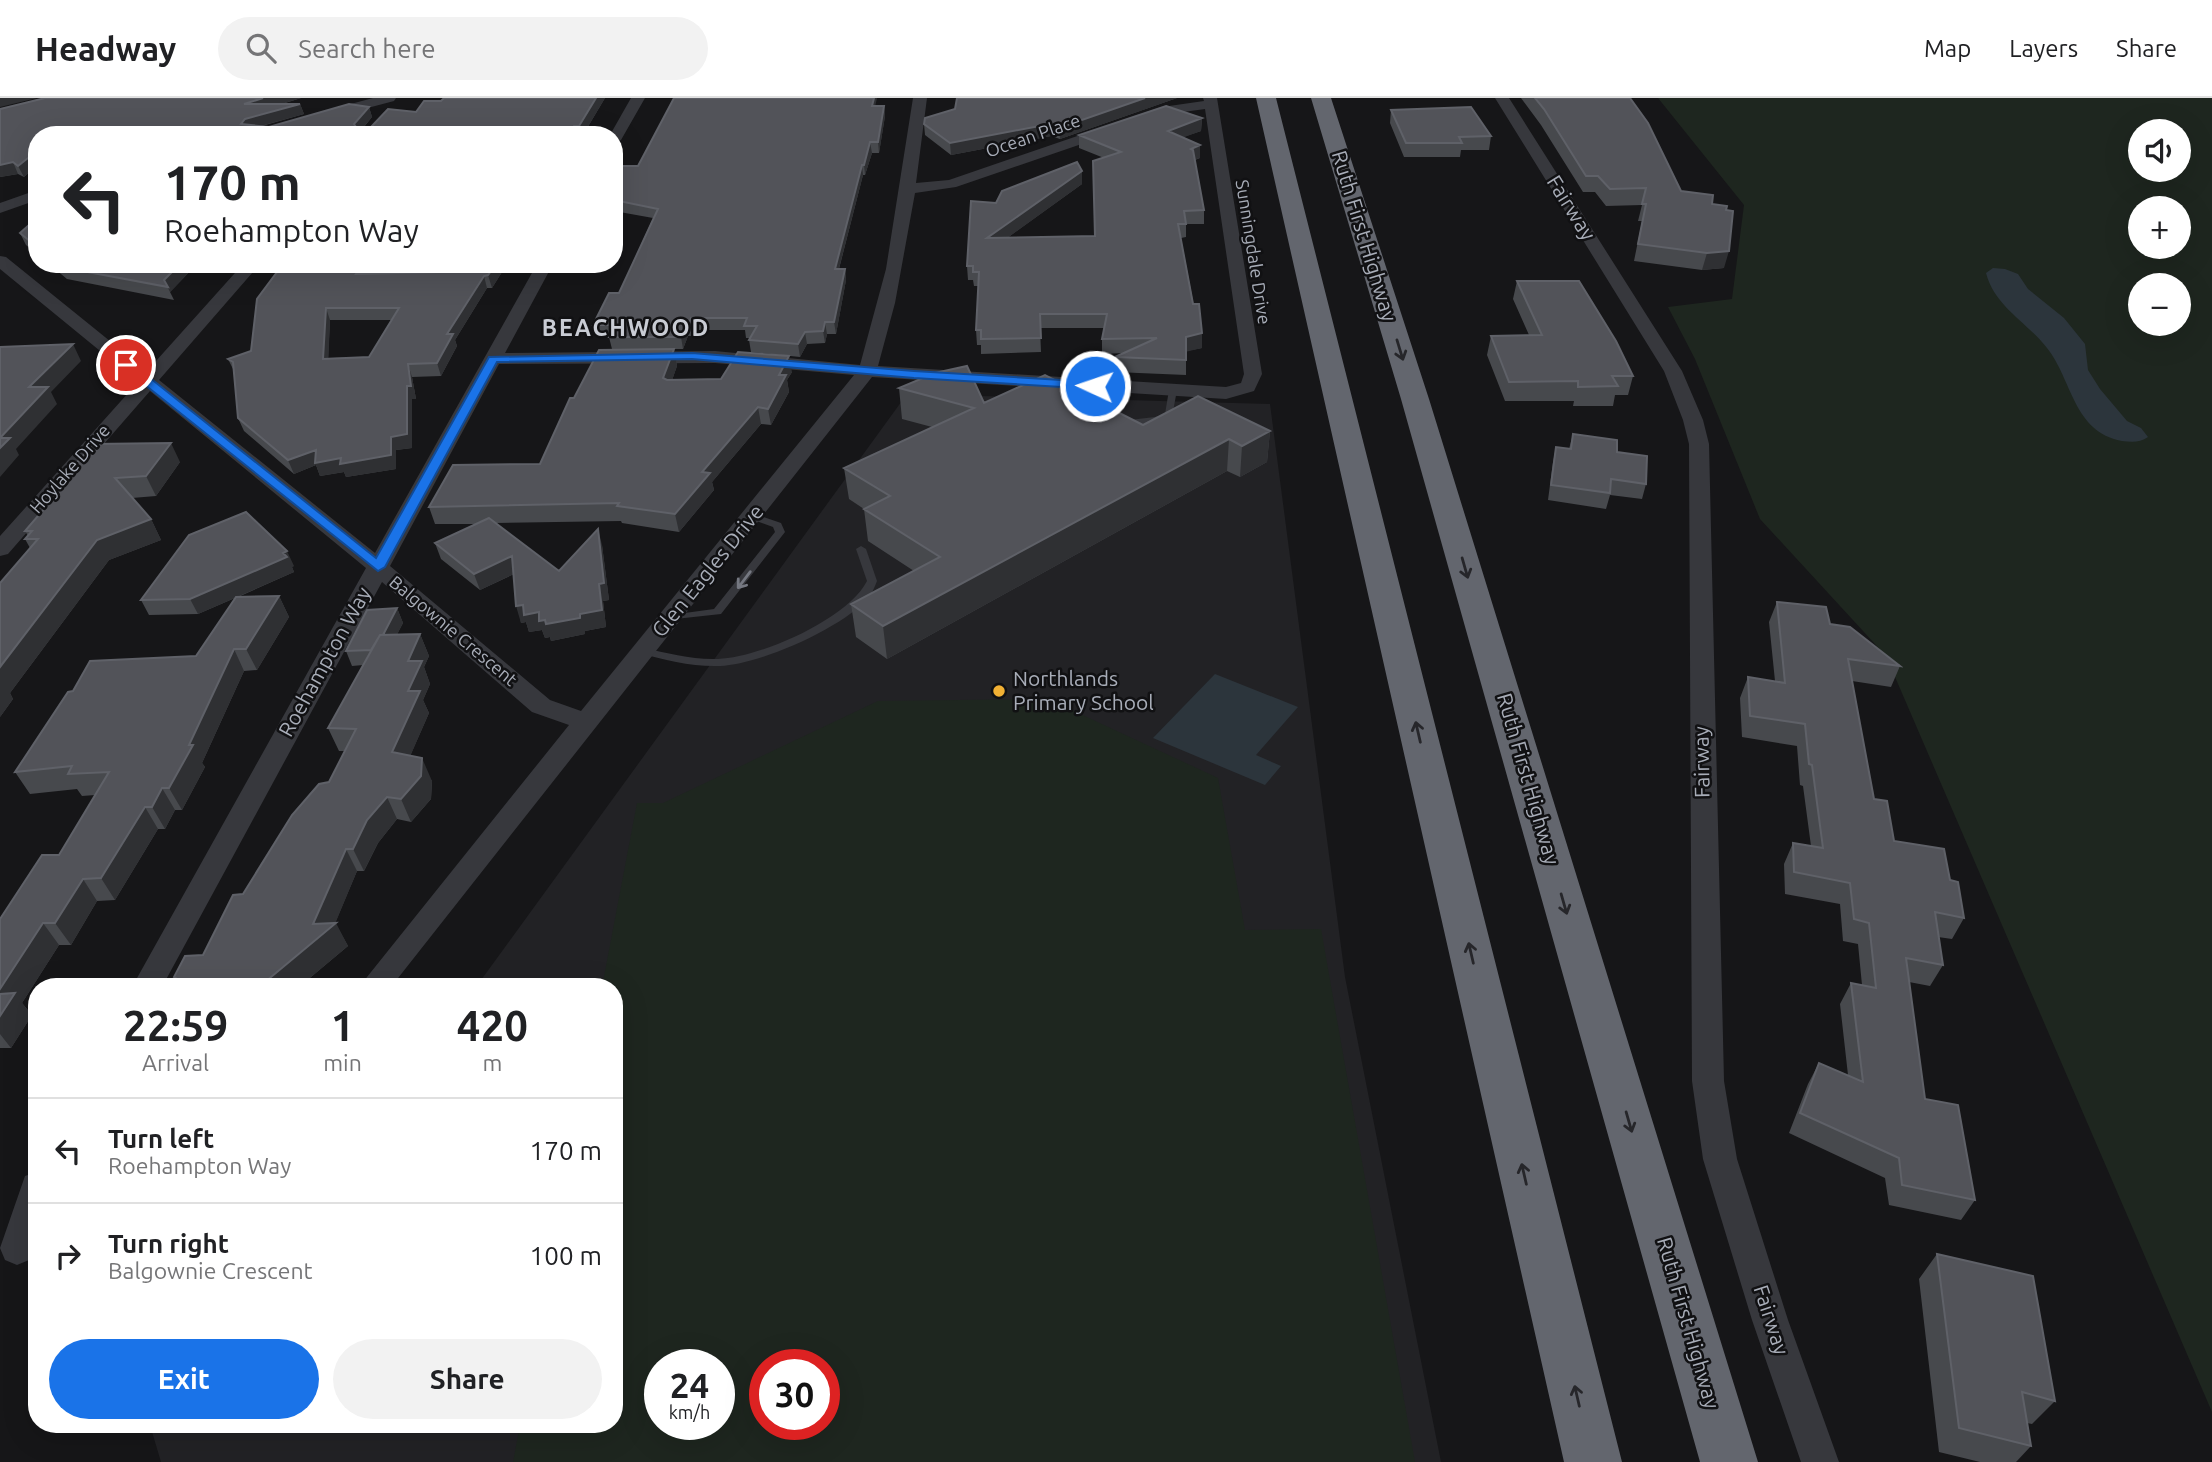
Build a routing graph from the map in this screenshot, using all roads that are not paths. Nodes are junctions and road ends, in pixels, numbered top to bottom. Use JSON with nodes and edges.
{"nodes":[{"id":1,"x":389,"y":98,"type":"edge"},
{"id":2,"x":400,"y":98,"type":"edge"},
{"id":3,"x":638,"y":98,"type":"edge"},
{"id":4,"x":920,"y":98,"type":"edge"},
{"id":5,"x":1266,"y":98,"type":"edge"},
{"id":6,"x":1321,"y":98,"type":"edge"},
{"id":7,"x":1502,"y":98,"type":"edge"},
{"id":8,"x":1210,"y":101,"type":"edge"},
{"id":9,"x":384,"y":116,"type":"edge"},
{"id":10,"x":308,"y":120,"type":"edge"},
{"id":11,"x":622,"y":126,"type":"edge"},
{"id":12,"x":908,"y":189,"type":"junction"},
{"id":13,"x":28,"y":198,"type":"edge"},
{"id":14,"x":0,"y":208,"type":"edge"},
{"id":15,"x":0,"y":261,"type":"edge"},
{"id":16,"x":244,"y":273,"type":"edge"},
{"id":17,"x":540,"y":273,"type":"edge"},
{"id":18,"x":493,"y":359,"type":"junction"},
{"id":19,"x":868,"y":370,"type":"junction"},
{"id":20,"x":147,"y":382,"type":"junction"},
{"id":21,"x":1173,"y":390,"type":"junction"},
{"id":22,"x":1113,"y":423,"type":"edge"},
{"id":23,"x":752,"y":516,"type":"junction"},
{"id":24,"x":0,"y":549,"type":"edge"},
{"id":25,"x":861,"y":550,"type":"dead end"},
{"id":26,"x":378,"y":567,"type":"junction"},
{"id":27,"x":670,"y":618,"type":"junction"},
{"id":28,"x":643,"y":651,"type":"junction"},
{"id":29,"x":587,"y":721,"type":"junction"},
{"id":30,"x":152,"y":978,"type":"edge"},
{"id":31,"x":381,"y":978,"type":"edge"},
{"id":32,"x":28,"y":1216,"type":"edge"},
{"id":33,"x":18,"y":1249,"type":"edge"},
{"id":34,"x":1593,"y":1462,"type":"edge"},
{"id":35,"x":1729,"y":1462,"type":"edge"},
{"id":36,"x":1820,"y":1462,"type":"edge"}],
"edges":[{"from":1,"to":10,"type":"street"},
{"from":2,"to":9,"type":"street"},
{"from":3,"to":11,"type":"street"},
{"from":4,"to":12,"type":"street","name":"Glen Eagles Drive"},
{"from":34,"to":5,"type":"highway","one_way":true},
{"from":6,"to":35,"type":"highway","name":"Ruth First Highway","one_way":true},
{"from":7,"to":36,"type":"street","name":"Fairway"},
{"from":8,"to":12,"type":"street","name":"Ocean Place"},
{"from":8,"to":21,"type":"street","name":"Sunningdale Drive"},
{"from":12,"to":19,"type":"street","name":"Glen Eagles Drive"},
{"from":13,"to":14,"type":"street"},
{"from":15,"to":20,"type":"street","name":"Balgownie Crescent"},
{"from":16,"to":20,"type":"street","name":"Hoylake Drive"},
{"from":17,"to":18,"type":"street","name":"Roehampton Way"},
{"from":18,"to":19,"type":"street"},
{"from":18,"to":26,"type":"street","name":"Roehampton Way"},
{"from":19,"to":21,"type":"street"},
{"from":19,"to":23,"type":"street","name":"Glen Eagles Drive"},
{"from":20,"to":24,"type":"street","name":"Hoylake Drive"},
{"from":20,"to":26,"type":"street","name":"Balgownie Crescent"},
{"from":21,"to":22,"type":"lane"},
{"from":23,"to":27,"type":"street","name":"Glen Eagles Drive"},
{"from":23,"to":27,"type":"lane","one_way":true},
{"from":25,"to":28,"type":"lane"},
{"from":26,"to":29,"type":"street","name":"Balgownie Crescent"},
{"from":26,"to":30,"type":"street","name":"Roehampton Way"},
{"from":27,"to":28,"type":"street","name":"Glen Eagles Drive"},
{"from":28,"to":29,"type":"street","name":"Glen Eagles Drive"},
{"from":29,"to":31,"type":"street","name":"Glen Eagles Drive"},
{"from":32,"to":33,"type":"street"}]}
